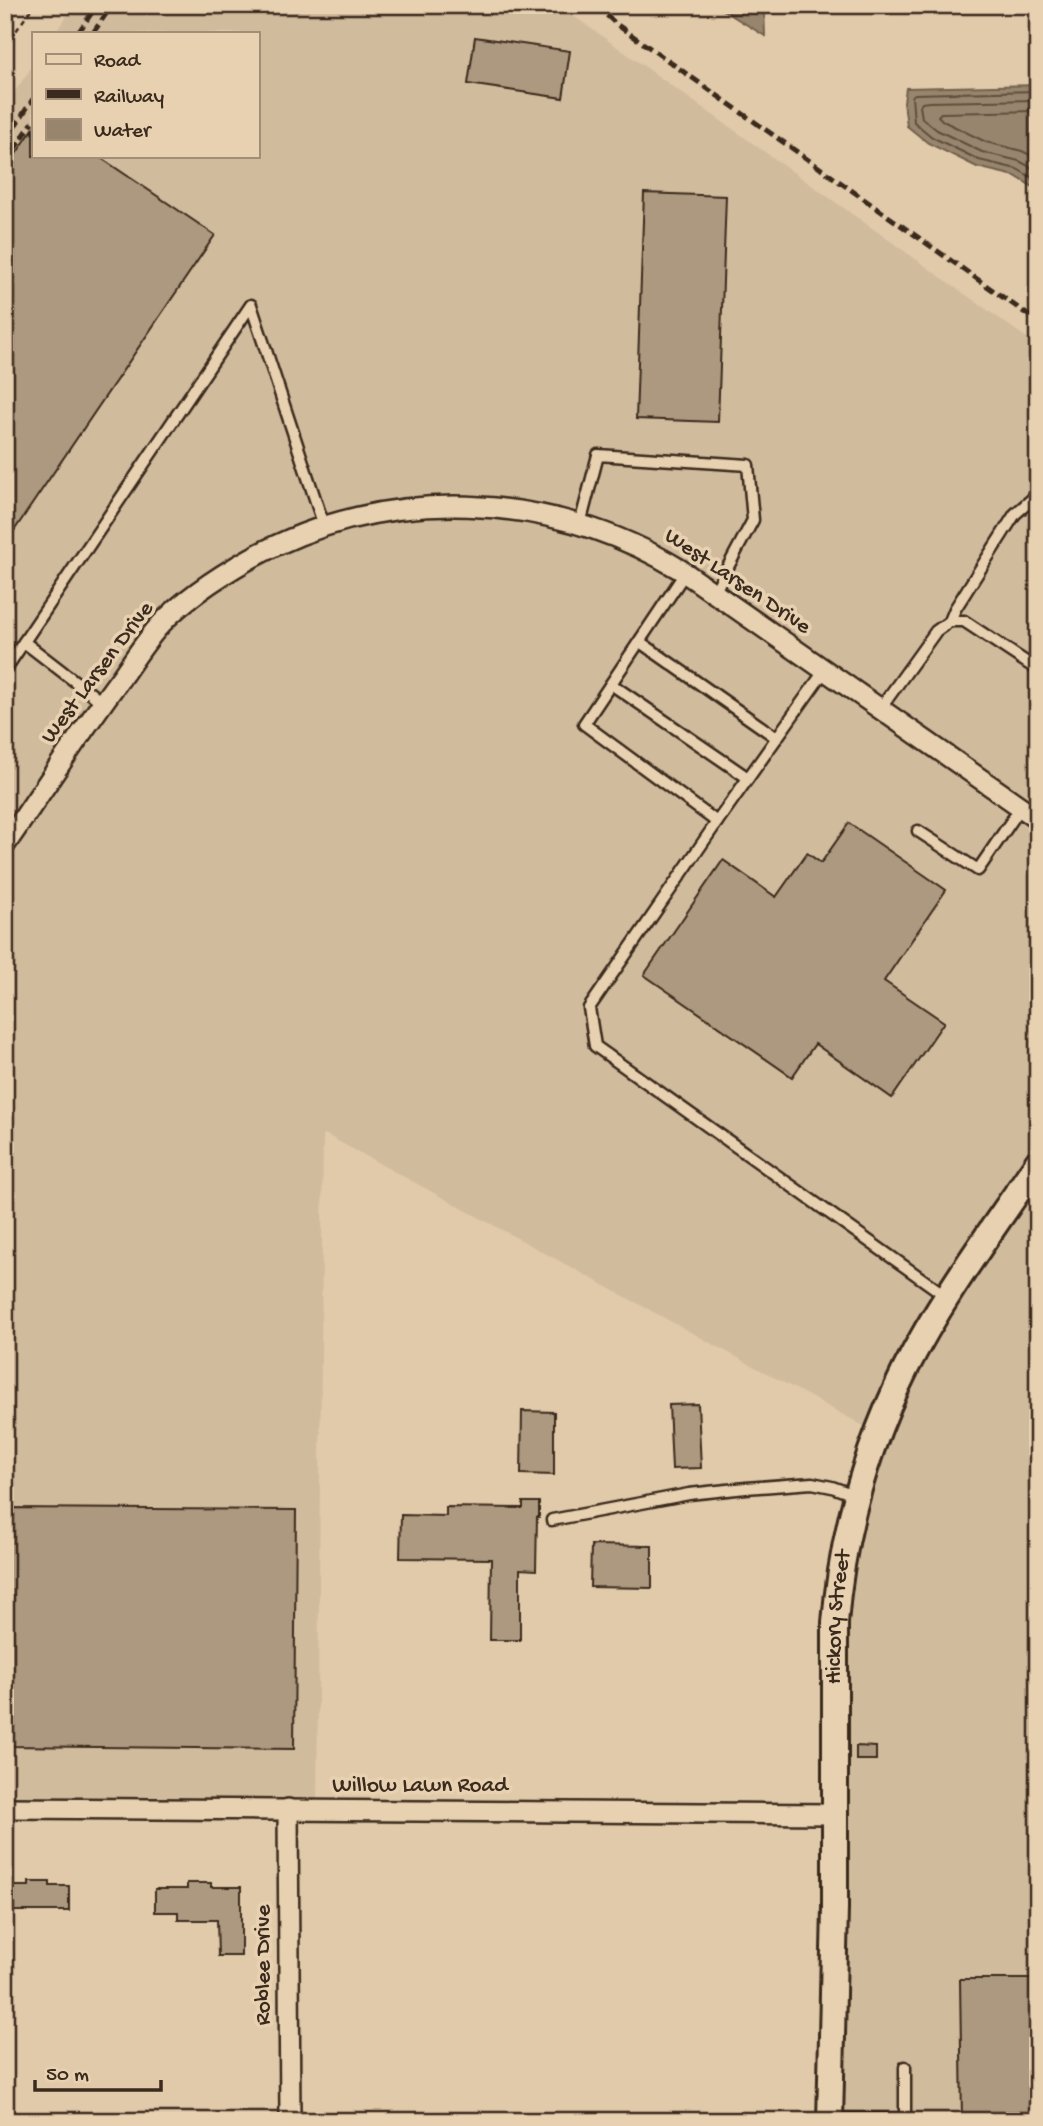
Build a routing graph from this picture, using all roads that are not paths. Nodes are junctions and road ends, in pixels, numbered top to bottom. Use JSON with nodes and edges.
{"nodes":[{"id":1,"x":1038,"y":494,"type":"edge"},
{"id":2,"x":580,"y":524,"type":"junction"},
{"id":3,"x":324,"y":526,"type":"junction"},
{"id":4,"x":685,"y":573,"type":"junction"},
{"id":5,"x":714,"y":593,"type":"junction"},
{"id":6,"x":950,"y":621,"type":"junction"},
{"id":7,"x":24,"y":642,"type":"junction"},
{"id":8,"x":640,"y":642,"type":"junction"},
{"id":9,"x":5,"y":670,"type":"edge"},
{"id":10,"x":825,"y":670,"type":"junction"},
{"id":11,"x":1038,"y":670,"type":"edge"},
{"id":12,"x":611,"y":684,"type":"junction"},
{"id":13,"x":103,"y":703,"type":"junction"},
{"id":14,"x":880,"y":709,"type":"junction"},
{"id":15,"x":777,"y":738,"type":"junction"},
{"id":16,"x":748,"y":778,"type":"junction"},
{"id":17,"x":1021,"y":807,"type":"junction"},
{"id":18,"x":1038,"y":819,"type":"edge"},
{"id":19,"x":717,"y":822,"type":"junction"},
{"id":20,"x":918,"y":831,"type":"dead end"},
{"id":21,"x":5,"y":845,"type":"edge"},
{"id":22,"x":1038,"y":1162,"type":"edge"},
{"id":23,"x":948,"y":1298,"type":"junction"},
{"id":24,"x":857,"y":1496,"type":"junction"},
{"id":25,"x":552,"y":1520,"type":"dead end"},
{"id":26,"x":5,"y":1808,"type":"edge"},
{"id":27,"x":288,"y":1809,"type":"junction"},
{"id":28,"x":835,"y":1814,"type":"junction"},
{"id":29,"x":905,"y":2067,"type":"dead end"},
{"id":30,"x":830,"y":2120,"type":"edge"},
{"id":31,"x":905,"y":2120,"type":"edge"},
{"id":32,"x":290,"y":2121,"type":"edge"}],
"edges":[{"from":1,"to":6,"type":"lane"},
{"from":2,"to":3,"type":"street","name":"West Larsen Drive"},
{"from":2,"to":4,"type":"street","name":"West Larsen Drive"},
{"from":2,"to":5,"type":"lane"},
{"from":3,"to":7,"type":"lane"},
{"from":3,"to":13,"type":"street","name":"West Larsen Drive"},
{"from":4,"to":5,"type":"street","name":"West Larsen Drive"},
{"from":4,"to":8,"type":"lane"},
{"from":5,"to":10,"type":"street","name":"West Larsen Drive"},
{"from":6,"to":11,"type":"lane"},
{"from":6,"to":14,"type":"lane"},
{"from":7,"to":9,"type":"lane"},
{"from":7,"to":13,"type":"lane"},
{"from":8,"to":12,"type":"lane"},
{"from":8,"to":15,"type":"lane"},
{"from":10,"to":14,"type":"street","name":"West Larsen Drive"},
{"from":10,"to":15,"type":"lane"},
{"from":12,"to":16,"type":"lane"},
{"from":12,"to":19,"type":"lane"},
{"from":13,"to":21,"type":"street","name":"West Larsen Drive"},
{"from":14,"to":17,"type":"street","name":"West Larsen Drive"},
{"from":15,"to":16,"type":"lane"},
{"from":16,"to":19,"type":"lane"},
{"from":17,"to":18,"type":"street","name":"West Larsen Drive"},
{"from":17,"to":20,"type":"lane"},
{"from":19,"to":23,"type":"lane"},
{"from":22,"to":23,"type":"street","name":"Hickory Street"},
{"from":23,"to":24,"type":"street","name":"Hickory Street"},
{"from":24,"to":25,"type":"lane"},
{"from":24,"to":28,"type":"street","name":"Hickory Street"},
{"from":26,"to":27,"type":"street","name":"Willow Lawn Road"},
{"from":27,"to":28,"type":"street","name":"Willow Lawn Road"},
{"from":27,"to":32,"type":"street","name":"Roblee Drive"},
{"from":28,"to":30,"type":"street","name":"Hickory Street"},
{"from":29,"to":31,"type":"lane"},
{"from":30,"to":31,"type":"lane"}]}
